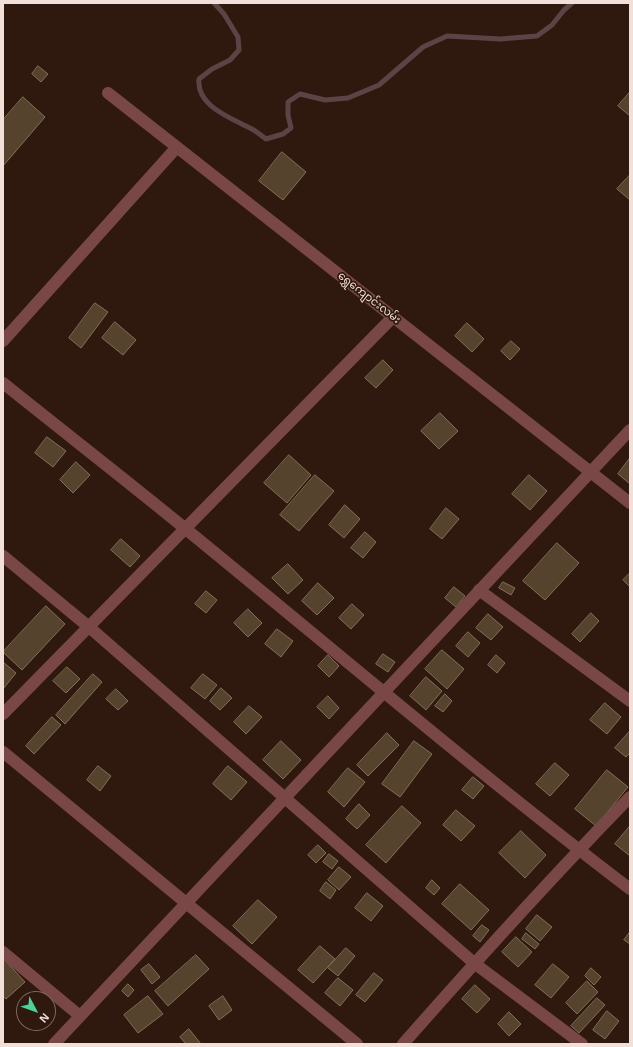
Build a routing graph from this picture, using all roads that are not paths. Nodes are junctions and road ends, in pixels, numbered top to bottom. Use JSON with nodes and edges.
{"nodes":[{"id":1,"x":108,"y":93,"type":"dead end"},
{"id":2,"x":177,"y":147,"type":"junction"},
{"id":3,"x":394,"y":317,"type":"junction"},
{"id":4,"x":3,"y":341,"type":"edge"},
{"id":5,"x":3,"y":384,"type":"edge"},
{"id":6,"x":630,"y":430,"type":"edge"},
{"id":7,"x":590,"y":472,"type":"junction"},
{"id":8,"x":630,"y":503,"type":"edge"},
{"id":9,"x":185,"y":529,"type":"junction"},
{"id":10,"x":3,"y":556,"type":"edge"},
{"id":11,"x":479,"y":590,"type":"junction"},
{"id":12,"x":89,"y":627,"type":"junction"},
{"id":13,"x":383,"y":692,"type":"junction"},
{"id":14,"x":630,"y":701,"type":"edge"},
{"id":15,"x":3,"y":714,"type":"edge"},
{"id":16,"x":3,"y":752,"type":"edge"},
{"id":17,"x":285,"y":797,"type":"junction"},
{"id":18,"x":630,"y":797,"type":"edge"},
{"id":19,"x":578,"y":850,"type":"junction"},
{"id":20,"x":630,"y":890,"type":"edge"},
{"id":21,"x":186,"y":903,"type":"junction"},
{"id":22,"x":3,"y":952,"type":"edge"},
{"id":23,"x":474,"y":963,"type":"junction"},
{"id":24,"x":80,"y":1016,"type":"junction"},
{"id":25,"x":54,"y":1044,"type":"edge"},
{"id":26,"x":357,"y":1044,"type":"edge"},
{"id":27,"x":403,"y":1044,"type":"edge"},
{"id":28,"x":582,"y":1044,"type":"edge"}],
"edges":[{"from":1,"to":2,"type":"street","name":"ရွှေကျောင်းလမ်း"},
{"from":2,"to":3,"type":"street","name":"ရွှေကျောင်းလမ်း"},
{"from":2,"to":4,"type":"street"},
{"from":3,"to":7,"type":"street","name":"ရွှေကျောင်းလမ်း"},
{"from":3,"to":9,"type":"street"},
{"from":5,"to":9,"type":"street"},
{"from":6,"to":7,"type":"street"},
{"from":7,"to":8,"type":"street","name":"ရွှေကျောင်းလမ်း"},
{"from":7,"to":11,"type":"street"},
{"from":9,"to":12,"type":"street"},
{"from":9,"to":13,"type":"street"},
{"from":10,"to":12,"type":"street"},
{"from":11,"to":13,"type":"street"},
{"from":11,"to":14,"type":"street"},
{"from":12,"to":15,"type":"street"},
{"from":12,"to":17,"type":"street"},
{"from":13,"to":17,"type":"street"},
{"from":13,"to":19,"type":"street"},
{"from":16,"to":21,"type":"street"},
{"from":17,"to":21,"type":"street"},
{"from":17,"to":23,"type":"street"},
{"from":18,"to":19,"type":"street"},
{"from":19,"to":20,"type":"street"},
{"from":19,"to":23,"type":"street"},
{"from":21,"to":24,"type":"street"},
{"from":21,"to":26,"type":"street"},
{"from":22,"to":24,"type":"street"},
{"from":23,"to":27,"type":"street"},
{"from":23,"to":28,"type":"street"},
{"from":24,"to":25,"type":"street"}]}
